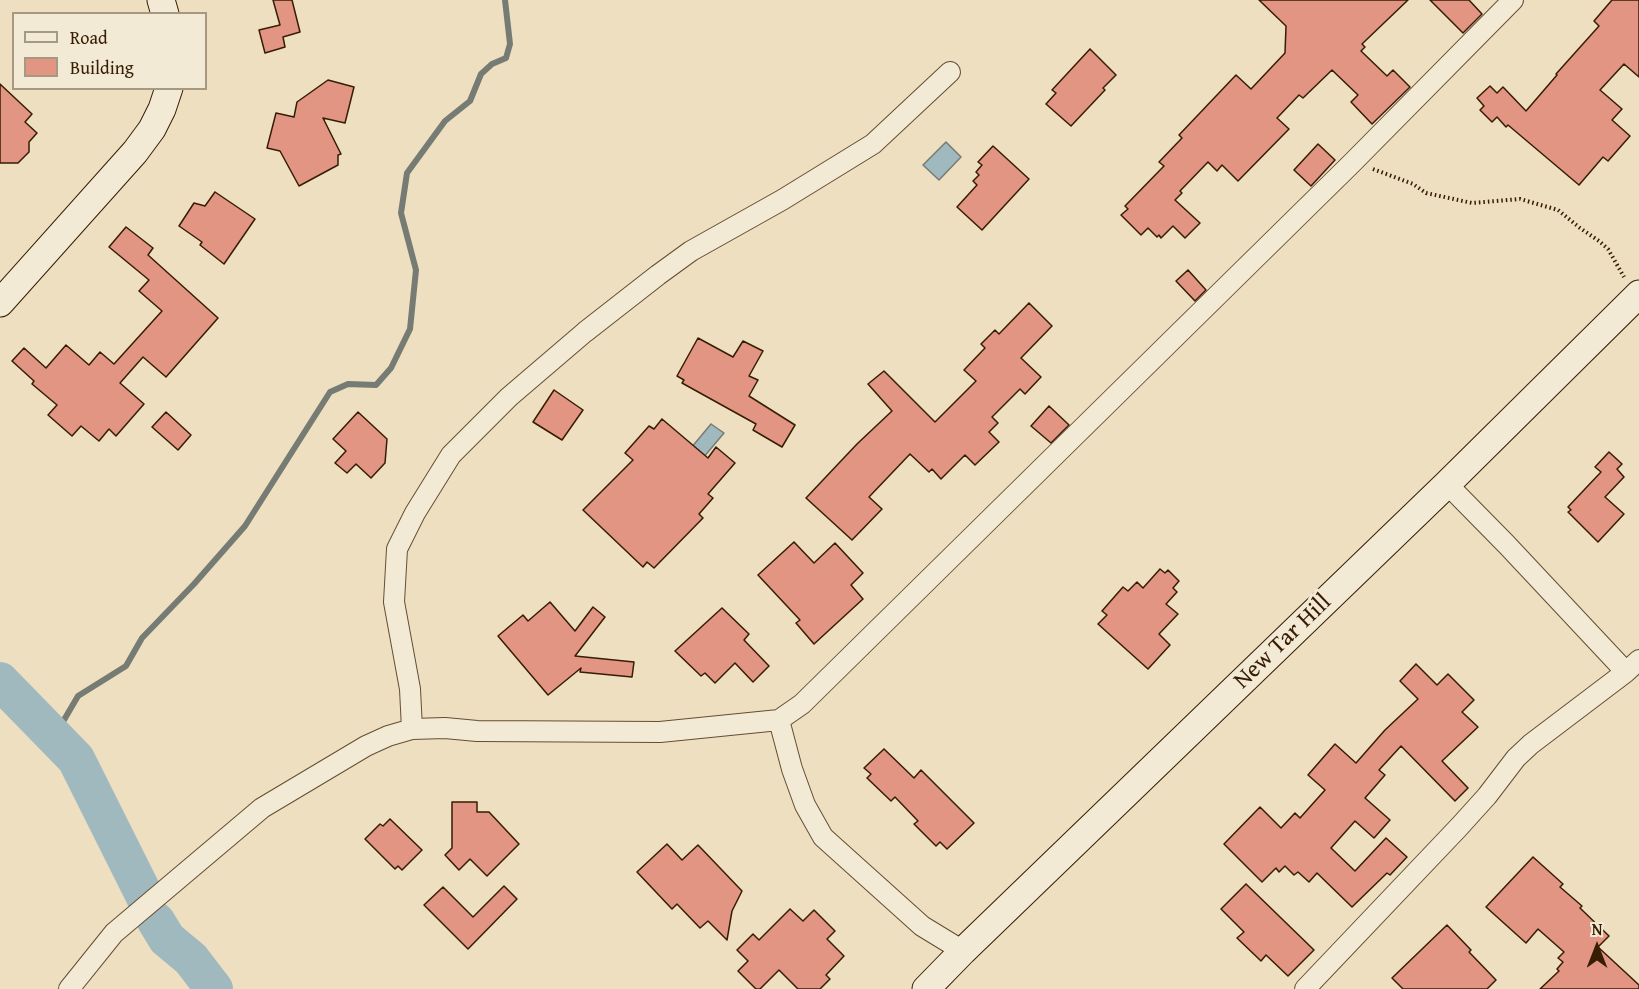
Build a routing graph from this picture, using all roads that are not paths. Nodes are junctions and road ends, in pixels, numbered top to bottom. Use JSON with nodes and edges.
{"nodes":[{"id":1,"x":1512,"y":0,"type":"edge"},
{"id":2,"x":950,"y":72,"type":"dead end"},
{"id":3,"x":168,"y":90,"type":"edge"},
{"id":4,"x":1633,"y":287,"type":"edge"},
{"id":5,"x":0,"y":303,"type":"edge"},
{"id":6,"x":1447,"y":484,"type":"junction"},
{"id":7,"x":1633,"y":666,"type":"edge"},
{"id":8,"x":779,"y":720,"type":"junction"},
{"id":9,"x":412,"y":729,"type":"junction"},
{"id":10,"x":963,"y":951,"type":"junction"},
{"id":11,"x":69,"y":989,"type":"edge"},
{"id":12,"x":926,"y":989,"type":"edge"},
{"id":13,"x":1305,"y":989,"type":"edge"}],
"edges":[{"from":1,"to":8,"type":"street"},
{"from":2,"to":9,"type":"street"},
{"from":3,"to":5,"type":"street"},
{"from":4,"to":6,"type":"street","name":"New Tar Hill"},
{"from":6,"to":7,"type":"street"},
{"from":6,"to":10,"type":"street","name":"New Tar Hill"},
{"from":7,"to":13,"type":"street"},
{"from":8,"to":9,"type":"street"},
{"from":8,"to":10,"type":"street"},
{"from":9,"to":11,"type":"street"},
{"from":10,"to":12,"type":"street","name":"New Tar Hill"}]}
